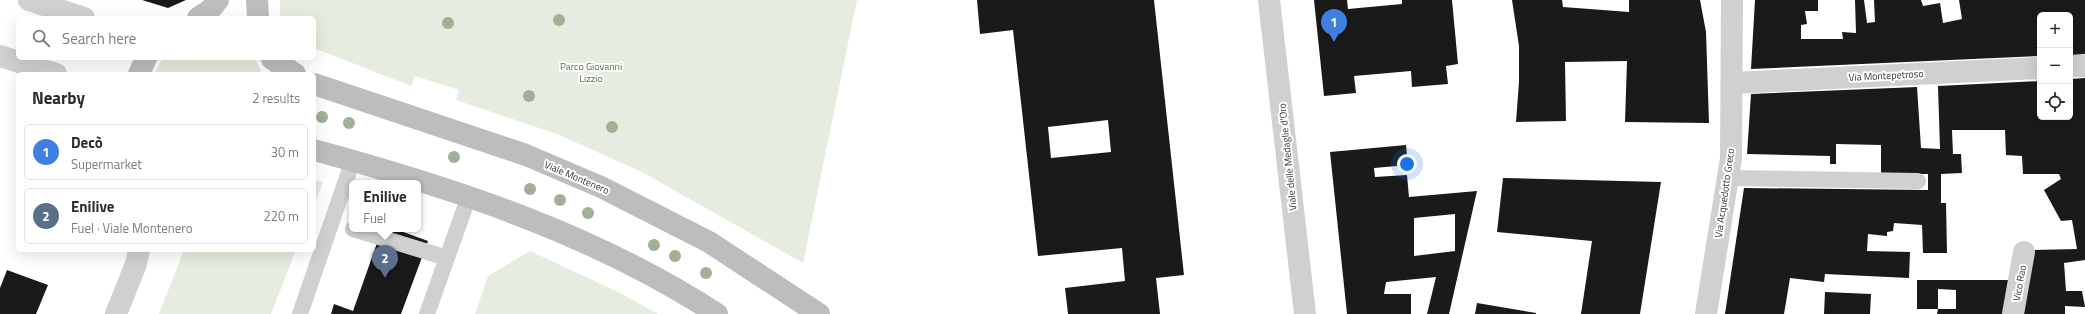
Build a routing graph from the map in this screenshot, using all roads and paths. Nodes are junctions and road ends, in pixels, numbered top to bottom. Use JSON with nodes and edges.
{"nodes":[{"id":1,"x":29,"y":0,"type":"edge"},
{"id":2,"x":218,"y":0,"type":"edge"},
{"id":3,"x":257,"y":0,"type":"edge"},
{"id":4,"x":1269,"y":0,"type":"edge"},
{"id":5,"x":1732,"y":0,"type":"edge"},
{"id":6,"x":78,"y":16,"type":"edge"},
{"id":7,"x":201,"y":16,"type":"edge"},
{"id":8,"x":258,"y":16,"type":"edge"},
{"id":9,"x":0,"y":56,"type":"edge"},
{"id":10,"x":145,"y":60,"type":"edge"},
{"id":11,"x":272,"y":64,"type":"edge"},
{"id":12,"x":2073,"y":66,"type":"edge"},
{"id":13,"x":2085,"y":66,"type":"edge"},
{"id":14,"x":2037,"y":68,"type":"edge"},
{"id":15,"x":50,"y":72,"type":"edge"},
{"id":16,"x":140,"y":72,"type":"edge"},
{"id":17,"x":290,"y":72,"type":"edge"},
{"id":18,"x":1733,"y":83,"type":"junction"},
{"id":19,"x":316,"y":85,"type":"edge"},
{"id":20,"x":316,"y":151,"type":"edge"},
{"id":21,"x":353,"y":160,"type":"junction"},
{"id":22,"x":1728,"y":178,"type":"junction"},
{"id":23,"x":417,"y":180,"type":"edge"},
{"id":24,"x":421,"y":181,"type":"edge"},
{"id":25,"x":1918,"y":181,"type":"dead end"},
{"id":26,"x":469,"y":196,"type":"junction"},
{"id":27,"x":331,"y":222,"type":"junction"},
{"id":28,"x":349,"y":228,"type":"edge"},
{"id":29,"x":362,"y":232,"type":"edge"},
{"id":30,"x":2024,"y":252,"type":"dead end"},
{"id":31,"x":140,"y":255,"type":"edge"},
{"id":32,"x":447,"y":258,"type":"junction"},
{"id":33,"x":116,"y":314,"type":"edge"},
{"id":34,"x":300,"y":314,"type":"edge"},
{"id":35,"x":427,"y":314,"type":"edge"},
{"id":36,"x":717,"y":314,"type":"edge"},
{"id":37,"x":819,"y":314,"type":"edge"},
{"id":38,"x":1305,"y":314,"type":"edge"},
{"id":39,"x":1706,"y":314,"type":"edge"},
{"id":40,"x":2013,"y":314,"type":"edge"}],
"edges":[{"from":1,"to":6,"type":"street"},
{"from":2,"to":7,"type":"main road"},
{"from":3,"to":8,"type":"main road"},
{"from":4,"to":38,"type":"street","name":"Viale delle Medaglie d'Oro"},
{"from":5,"to":18,"type":"street","name":"Via Acquedotto Greco"},
{"from":9,"to":15,"type":"street"},
{"from":10,"to":16,"type":"main road"},
{"from":11,"to":17,"type":"main road"},
{"from":12,"to":13,"type":"street"},
{"from":14,"to":18,"type":"street","name":"Via Montepetroso"},
{"from":18,"to":22,"type":"street","name":"Via Acquedotto Greco"},
{"from":19,"to":37,"type":"main road","name":"Viale Montenero"},
{"from":20,"to":21,"type":"main road"},
{"from":21,"to":23,"type":"main road"},
{"from":21,"to":27,"type":"lane"},
{"from":22,"to":25,"type":"lane"},
{"from":22,"to":39,"type":"street","name":"Via Acquedotto Greco"},
{"from":24,"to":26,"type":"main road"},
{"from":26,"to":32,"type":"lane"},
{"from":26,"to":36,"type":"main road"},
{"from":27,"to":28,"type":"lane"},
{"from":27,"to":34,"type":"lane"},
{"from":29,"to":32,"type":"lane"},
{"from":30,"to":40,"type":"street","name":"Vico Rao"},
{"from":31,"to":33,"type":"street"},
{"from":32,"to":35,"type":"lane"}]}
